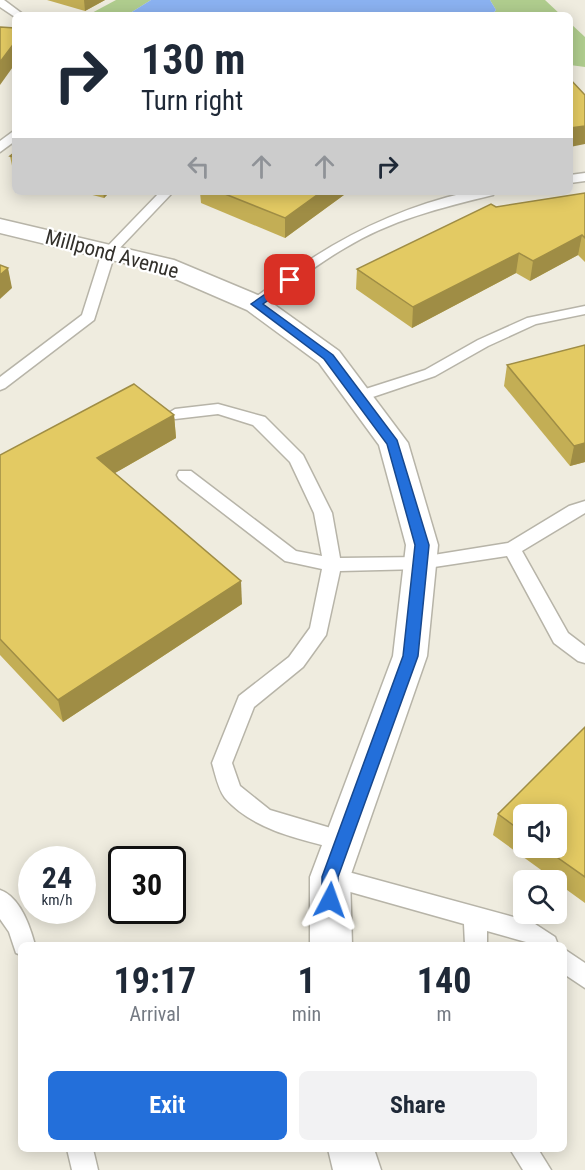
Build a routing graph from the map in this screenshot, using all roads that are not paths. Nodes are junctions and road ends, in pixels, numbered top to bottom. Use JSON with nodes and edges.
{"nodes":[{"id":1,"x":0,"y":2,"type":"edge"},
{"id":2,"x":15,"y":12,"type":"edge"},
{"id":3,"x":12,"y":137,"type":"edge"},
{"id":4,"x":0,"y":148,"type":"edge"},
{"id":5,"x":164,"y":195,"type":"edge"},
{"id":6,"x":468,"y":195,"type":"edge"},
{"id":7,"x":0,"y":226,"type":"edge"},
{"id":8,"x":109,"y":252,"type":"junction"},
{"id":9,"x":256,"y":304,"type":"junction"},
{"id":10,"x":585,"y":310,"type":"edge"},
{"id":11,"x":0,"y":385,"type":"edge"},
{"id":12,"x":358,"y":396,"type":"junction"},
{"id":13,"x":175,"y":414,"type":"edge"},
{"id":14,"x":185,"y":475,"type":"dead end"},
{"id":15,"x":585,"y":507,"type":"edge"},
{"id":16,"x":512,"y":549,"type":"junction"},
{"id":17,"x":421,"y":563,"type":"junction"},
{"id":18,"x":332,"y":565,"type":"junction"},
{"id":19,"x":585,"y":656,"type":"edge"},
{"id":20,"x":344,"y":841,"type":"junction"},
{"id":21,"x":330,"y":877,"type":"junction"},
{"id":22,"x":0,"y":900,"type":"edge"},
{"id":23,"x":475,"y":917,"type":"junction"},
{"id":24,"x":23,"y":942,"type":"edge"},
{"id":25,"x":331,"y":942,"type":"edge"},
{"id":26,"x":476,"y":942,"type":"edge"},
{"id":27,"x":543,"y":942,"type":"edge"},
{"id":28,"x":567,"y":962,"type":"edge"},
{"id":29,"x":585,"y":977,"type":"edge"},
{"id":30,"x":81,"y":1152,"type":"edge"},
{"id":31,"x":352,"y":1152,"type":"edge"},
{"id":32,"x":525,"y":1152,"type":"edge"},
{"id":33,"x":86,"y":1170,"type":"edge"},
{"id":34,"x":357,"y":1170,"type":"edge"},
{"id":35,"x":538,"y":1170,"type":"edge"}],
"edges":[{"from":1,"to":2,"type":"lane"},
{"from":3,"to":4,"type":"lane"},
{"from":5,"to":8,"type":"lane"},
{"from":6,"to":9,"type":"lane"},
{"from":7,"to":8,"type":"street","name":"Millpond Avenue"},
{"from":8,"to":9,"type":"street","name":"Millpond Avenue"},
{"from":8,"to":11,"type":"lane"},
{"from":9,"to":12,"type":"street","name":"Millpond Avenue"},
{"from":10,"to":12,"type":"lane"},
{"from":12,"to":17,"type":"street","name":"Millpond Avenue"},
{"from":13,"to":18,"type":"lane"},
{"from":14,"to":18,"type":"lane"},
{"from":15,"to":16,"type":"lane"},
{"from":16,"to":17,"type":"lane"},
{"from":16,"to":19,"type":"lane"},
{"from":17,"to":18,"type":"lane"},
{"from":17,"to":20,"type":"street","name":"Millpond Avenue"},
{"from":18,"to":20,"type":"lane"},
{"from":20,"to":21,"type":"street","name":"Millpond Avenue"},
{"from":21,"to":23,"type":"lane"},
{"from":21,"to":25,"type":"street","name":"Millpond Avenue"},
{"from":22,"to":24,"type":"lane"},
{"from":23,"to":26,"type":"lane"},
{"from":23,"to":27,"type":"lane"},
{"from":28,"to":29,"type":"lane"},
{"from":30,"to":33,"type":"lane"},
{"from":31,"to":34,"type":"street"},
{"from":32,"to":35,"type":"lane"}]}
